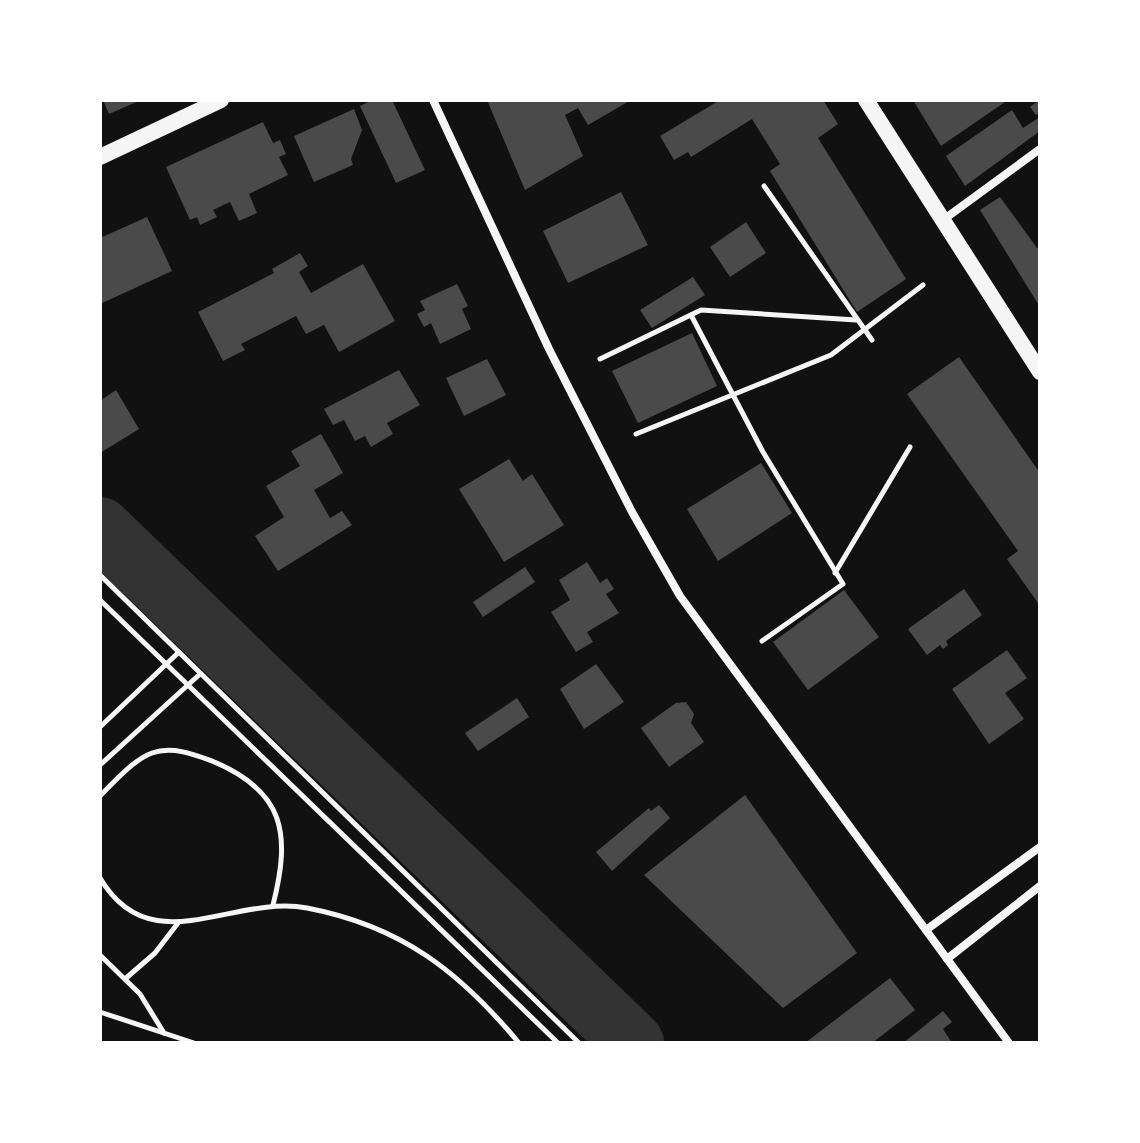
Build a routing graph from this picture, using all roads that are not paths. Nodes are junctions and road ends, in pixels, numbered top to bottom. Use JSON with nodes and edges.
{"nodes":[{"id":1,"x":221,"y":100,"type":"edge"},
{"id":2,"x":433,"y":100,"type":"edge"},
{"id":3,"x":866,"y":100,"type":"edge"},
{"id":4,"x":1040,"y":149,"type":"edge"},
{"id":5,"x":100,"y":157,"type":"edge"},
{"id":6,"x":942,"y":220,"type":"junction"},
{"id":7,"x":1040,"y":372,"type":"edge"},
{"id":8,"x":1040,"y":847,"type":"edge"},
{"id":9,"x":1040,"y":886,"type":"edge"},
{"id":10,"x":926,"y":930,"type":"junction"},
{"id":11,"x":947,"y":959,"type":"junction"},
{"id":12,"x":1009,"y":1043,"type":"edge"}],
"edges":[{"from":1,"to":5,"type":"main road"},
{"from":2,"to":10,"type":"street"},
{"from":3,"to":6,"type":"main road"},
{"from":4,"to":6,"type":"street"},
{"from":6,"to":7,"type":"main road"},
{"from":8,"to":10,"type":"street"},
{"from":9,"to":11,"type":"street"},
{"from":10,"to":11,"type":"street"},
{"from":11,"to":12,"type":"street"}]}
